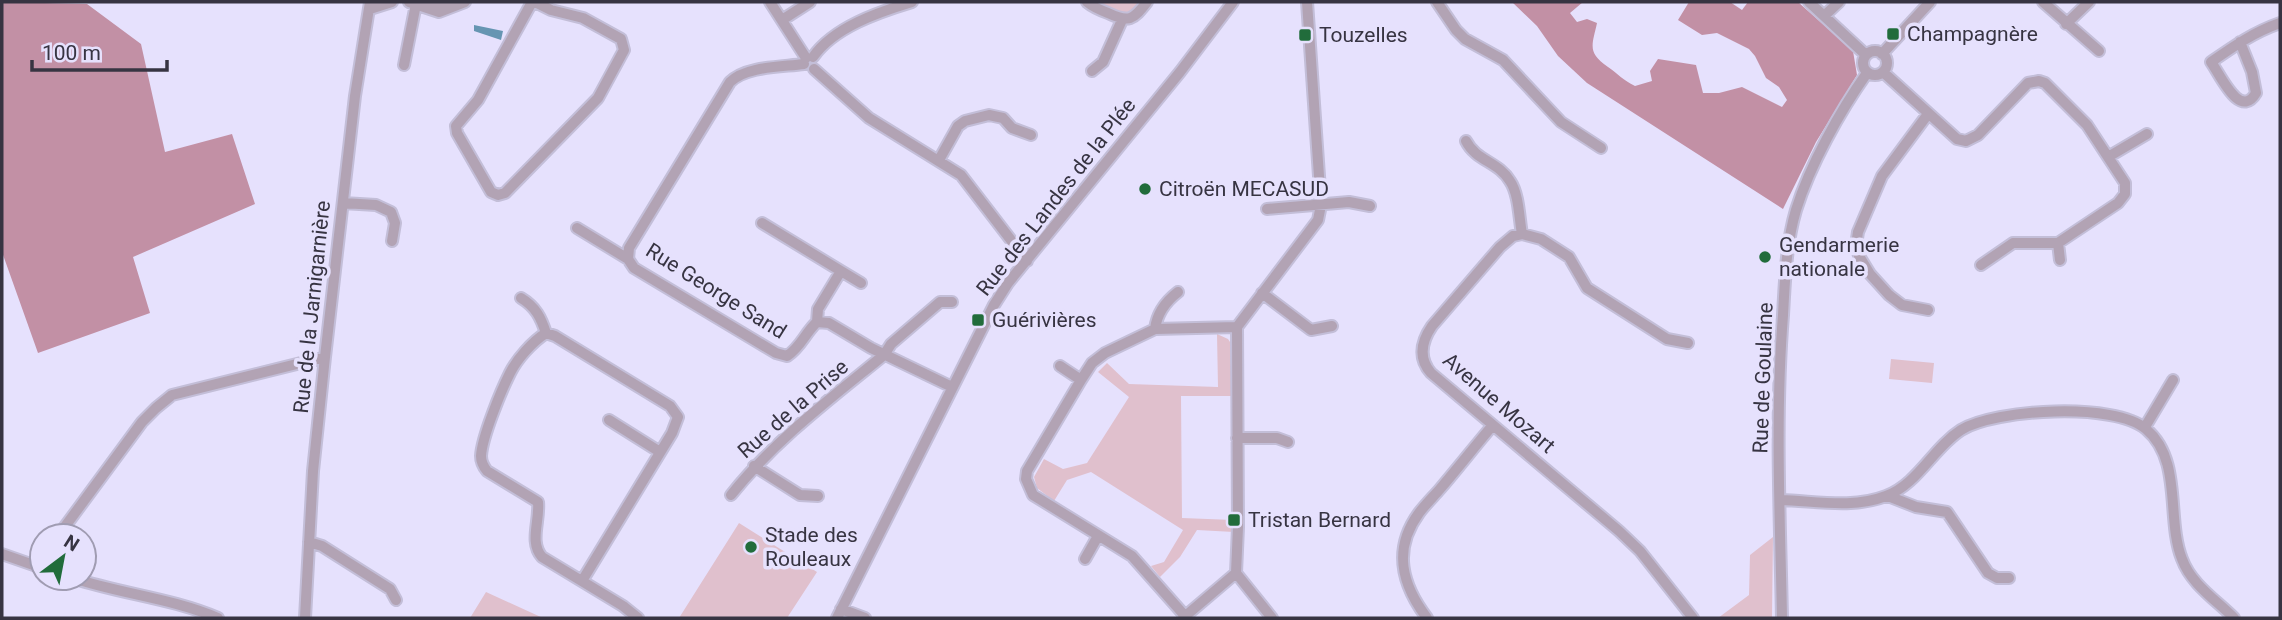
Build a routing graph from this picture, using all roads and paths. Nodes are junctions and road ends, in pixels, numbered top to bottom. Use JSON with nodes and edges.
{"nodes":[{"id":1,"x":392,"y":2,"type":"edge"},
{"id":2,"x":429,"y":2,"type":"edge"},
{"id":3,"x":449,"y":2,"type":"edge"},
{"id":4,"x":465,"y":2,"type":"edge"},
{"id":5,"x":534,"y":2,"type":"edge"},
{"id":6,"x":770,"y":2,"type":"edge"},
{"id":7,"x":810,"y":2,"type":"edge"},
{"id":8,"x":912,"y":2,"type":"edge"},
{"id":9,"x":1087,"y":2,"type":"edge"},
{"id":10,"x":1147,"y":2,"type":"edge"},
{"id":11,"x":1233,"y":2,"type":"edge"},
{"id":12,"x":1307,"y":2,"type":"edge"},
{"id":13,"x":1437,"y":2,"type":"edge"},
{"id":14,"x":1809,"y":2,"type":"edge"},
{"id":15,"x":1839,"y":2,"type":"edge"},
{"id":16,"x":1930,"y":2,"type":"edge"},
{"id":17,"x":2043,"y":2,"type":"edge"},
{"id":18,"x":2089,"y":2,"type":"edge"},
{"id":19,"x":413,"y":3,"type":"edge"},
{"id":20,"x":370,"y":5,"type":"edge"},
{"id":21,"x":1824,"y":16,"type":"junction"},
{"id":22,"x":782,"y":20,"type":"junction"},
{"id":23,"x":1122,"y":20,"type":"junction"},
{"id":24,"x":2280,"y":23,"type":"edge"},
{"id":25,"x":2066,"y":24,"type":"junction"},
{"id":26,"x":2240,"y":42,"type":"junction"},
{"id":27,"x":2099,"y":51,"type":"dead end"},
{"id":28,"x":1882,"y":54,"type":"junction"},
{"id":29,"x":1866,"y":55,"type":"junction"},
{"id":30,"x":809,"y":62,"type":"junction"},
{"id":31,"x":404,"y":65,"type":"dead end"},
{"id":32,"x":1092,"y":71,"type":"dead end"},
{"id":33,"x":1883,"y":72,"type":"junction"},
{"id":34,"x":1867,"y":73,"type":"junction"},
{"id":35,"x":1928,"y":114,"type":"junction"},
{"id":36,"x":2147,"y":134,"type":"dead end"},
{"id":37,"x":1031,"y":135,"type":"dead end"},
{"id":38,"x":1466,"y":141,"type":"dead end"},
{"id":39,"x":1601,"y":148,"type":"dead end"},
{"id":40,"x":2108,"y":157,"type":"junction"},
{"id":41,"x":939,"y":160,"type":"junction"},
{"id":42,"x":343,"y":203,"type":"junction"},
{"id":43,"x":1321,"y":205,"type":"junction"},
{"id":44,"x":1370,"y":206,"type":"dead end"},
{"id":45,"x":1267,"y":209,"type":"dead end"},
{"id":46,"x":762,"y":223,"type":"dead end"},
{"id":47,"x":577,"y":228,"type":"dead end"},
{"id":48,"x":1522,"y":234,"type":"junction"},
{"id":49,"x":392,"y":241,"type":"dead end"},
{"id":50,"x":2058,"y":243,"type":"junction"},
{"id":51,"x":628,"y":259,"type":"junction"},
{"id":52,"x":2060,"y":260,"type":"dead end"},
{"id":53,"x":1027,"y":261,"type":"junction"},
{"id":54,"x":1981,"y":265,"type":"dead end"},
{"id":55,"x":841,"y":271,"type":"junction"},
{"id":56,"x":861,"y":283,"type":"dead end"},
{"id":57,"x":1178,"y":292,"type":"dead end"},
{"id":58,"x":1262,"y":293,"type":"junction"},
{"id":59,"x":522,"y":298,"type":"dead end"},
{"id":60,"x":952,"y":302,"type":"dead end"},
{"id":61,"x":1928,"y":310,"type":"dead end"},
{"id":62,"x":817,"y":322,"type":"junction"},
{"id":63,"x":1332,"y":326,"type":"dead end"},
{"id":64,"x":1237,"y":327,"type":"junction"},
{"id":65,"x":1155,"y":329,"type":"junction"},
{"id":66,"x":546,"y":334,"type":"junction"},
{"id":67,"x":1688,"y":343,"type":"dead end"},
{"id":68,"x":884,"y":355,"type":"junction"},
{"id":69,"x":325,"y":357,"type":"junction"},
{"id":70,"x":1060,"y":366,"type":"dead end"},
{"id":71,"x":1081,"y":380,"type":"junction"},
{"id":72,"x":2173,"y":380,"type":"dead end"},
{"id":73,"x":952,"y":387,"type":"junction"},
{"id":74,"x":609,"y":420,"type":"dead end"},
{"id":75,"x":1493,"y":425,"type":"junction"},
{"id":76,"x":2144,"y":427,"type":"junction"},
{"id":77,"x":1237,"y":438,"type":"junction"},
{"id":78,"x":1288,"y":442,"type":"dead end"},
{"id":79,"x":660,"y":452,"type":"junction"},
{"id":80,"x":754,"y":466,"type":"junction"},
{"id":81,"x":731,"y":495,"type":"dead end"},
{"id":82,"x":818,"y":496,"type":"dead end"},
{"id":83,"x":1888,"y":496,"type":"junction"},
{"id":84,"x":1781,"y":500,"type":"junction"},
{"id":85,"x":68,"y":522,"type":"edge"},
{"id":86,"x":1098,"y":536,"type":"junction"},
{"id":87,"x":309,"y":542,"type":"junction"},
{"id":88,"x":2,"y":554,"type":"edge"},
{"id":89,"x":1085,"y":559,"type":"dead end"},
{"id":90,"x":28,"y":560,"type":"edge"},
{"id":91,"x":1236,"y":573,"type":"junction"},
{"id":92,"x":2008,"y":578,"type":"dead end"},
{"id":93,"x":582,"y":581,"type":"junction"},
{"id":94,"x":98,"y":586,"type":"edge"},
{"id":95,"x":396,"y":600,"type":"dead end"},
{"id":96,"x":839,"y":613,"type":"edge"},
{"id":97,"x":1184,"y":617,"type":"edge"},
{"id":98,"x":218,"y":618,"type":"edge"},
{"id":99,"x":305,"y":618,"type":"edge"},
{"id":100,"x":638,"y":618,"type":"edge"},
{"id":101,"x":865,"y":618,"type":"edge"},
{"id":102,"x":1272,"y":618,"type":"edge"},
{"id":103,"x":1427,"y":618,"type":"edge"},
{"id":104,"x":1693,"y":618,"type":"edge"},
{"id":105,"x":1782,"y":618,"type":"edge"},
{"id":106,"x":2234,"y":618,"type":"edge"}],
"edges":[{"from":1,"to":20,"type":"street"},
{"from":2,"to":3,"type":"street"},
{"from":4,"to":19,"type":"street"},
{"from":5,"to":5,"type":"street"},
{"from":6,"to":22,"type":"street"},
{"from":7,"to":22,"type":"street"},
{"from":8,"to":30,"type":"street"},
{"from":9,"to":23,"type":"street"},
{"from":10,"to":23,"type":"street"},
{"from":11,"to":53,"type":"street","name":"Rue des Landes de la Plée"},
{"from":12,"to":43,"type":"street"},
{"from":13,"to":39,"type":"street"},
{"from":14,"to":21,"type":"street"},
{"from":15,"to":21,"type":"street"},
{"from":16,"to":28,"type":"street"},
{"from":17,"to":25,"type":"street"},
{"from":18,"to":25,"type":"street"},
{"from":19,"to":31,"type":"street"},
{"from":20,"to":42,"type":"street","name":"Rue de la Jarnigarnière"},
{"from":21,"to":29,"type":"street"},
{"from":22,"to":30,"type":"street"},
{"from":23,"to":32,"type":"street"},
{"from":24,"to":26,"type":"street"},
{"from":25,"to":27,"type":"street"},
{"from":26,"to":26,"type":"street"},
{"from":28,"to":29,"type":"street"},
{"from":28,"to":33,"type":"street"},
{"from":29,"to":34,"type":"street"},
{"from":30,"to":41,"type":"street"},
{"from":30,"to":51,"type":"street","name":"Rue George Sand"},
{"from":33,"to":34,"type":"street"},
{"from":33,"to":35,"type":"street"},
{"from":34,"to":84,"type":"street","name":"Rue de Goulaine"},
{"from":35,"to":40,"type":"street"},
{"from":35,"to":61,"type":"street"},
{"from":36,"to":40,"type":"street"},
{"from":37,"to":41,"type":"street"},
{"from":38,"to":48,"type":"street"},
{"from":40,"to":50,"type":"street"},
{"from":41,"to":53,"type":"street"},
{"from":42,"to":49,"type":"street"},
{"from":42,"to":69,"type":"street","name":"Rue de la Jarnigarnière"},
{"from":43,"to":44,"type":"street"},
{"from":43,"to":45,"type":"street"},
{"from":43,"to":58,"type":"street"},
{"from":46,"to":55,"type":"street"},
{"from":47,"to":51,"type":"street","name":"Rue George Sand"},
{"from":48,"to":67,"type":"street"},
{"from":48,"to":75,"type":"street","name":"Avenue Mozart"},
{"from":50,"to":52,"type":"street"},
{"from":50,"to":54,"type":"street"},
{"from":51,"to":62,"type":"street","name":"Rue George Sand"},
{"from":53,"to":73,"type":"street","name":"Rue des Landes de la Plée"},
{"from":55,"to":56,"type":"street"},
{"from":55,"to":62,"type":"street"},
{"from":57,"to":65,"type":"street"},
{"from":58,"to":63,"type":"street"},
{"from":58,"to":64,"type":"street"},
{"from":59,"to":66,"type":"street"},
{"from":60,"to":68,"type":"street","name":"Rue de la Prise"},
{"from":62,"to":68,"type":"street","name":"Rue George Sand"},
{"from":64,"to":65,"type":"street"},
{"from":64,"to":77,"type":"street"},
{"from":65,"to":71,"type":"street"},
{"from":66,"to":79,"type":"street"},
{"from":66,"to":93,"type":"street"},
{"from":68,"to":73,"type":"street"},
{"from":68,"to":80,"type":"street","name":"Rue de la Prise"},
{"from":69,"to":85,"type":"street"},
{"from":69,"to":87,"type":"street","name":"Rue de la Jarnigarnière"},
{"from":70,"to":71,"type":"street"},
{"from":71,"to":86,"type":"street"},
{"from":72,"to":76,"type":"street"},
{"from":73,"to":96,"type":"street","name":"Rue des Landes de la Plée"},
{"from":74,"to":79,"type":"street"},
{"from":75,"to":103,"type":"street"},
{"from":75,"to":104,"type":"street","name":"Avenue Mozart"},
{"from":76,"to":83,"type":"street"},
{"from":76,"to":106,"type":"street"},
{"from":77,"to":78,"type":"street"},
{"from":77,"to":91,"type":"street"},
{"from":79,"to":93,"type":"street"},
{"from":80,"to":81,"type":"street","name":"Rue de la Prise"},
{"from":80,"to":82,"type":"street"},
{"from":83,"to":84,"type":"street"},
{"from":83,"to":92,"type":"street"},
{"from":84,"to":105,"type":"street","name":"Rue de Goulaine"},
{"from":86,"to":89,"type":"street"},
{"from":86,"to":97,"type":"street"},
{"from":87,"to":95,"type":"street"},
{"from":87,"to":99,"type":"street","name":"Rue de la Jarnigarnière"},
{"from":88,"to":90,"type":"street"},
{"from":91,"to":97,"type":"street"},
{"from":91,"to":102,"type":"street"},
{"from":93,"to":100,"type":"street"},
{"from":94,"to":98,"type":"street"},
{"from":96,"to":101,"type":"street"}]}
